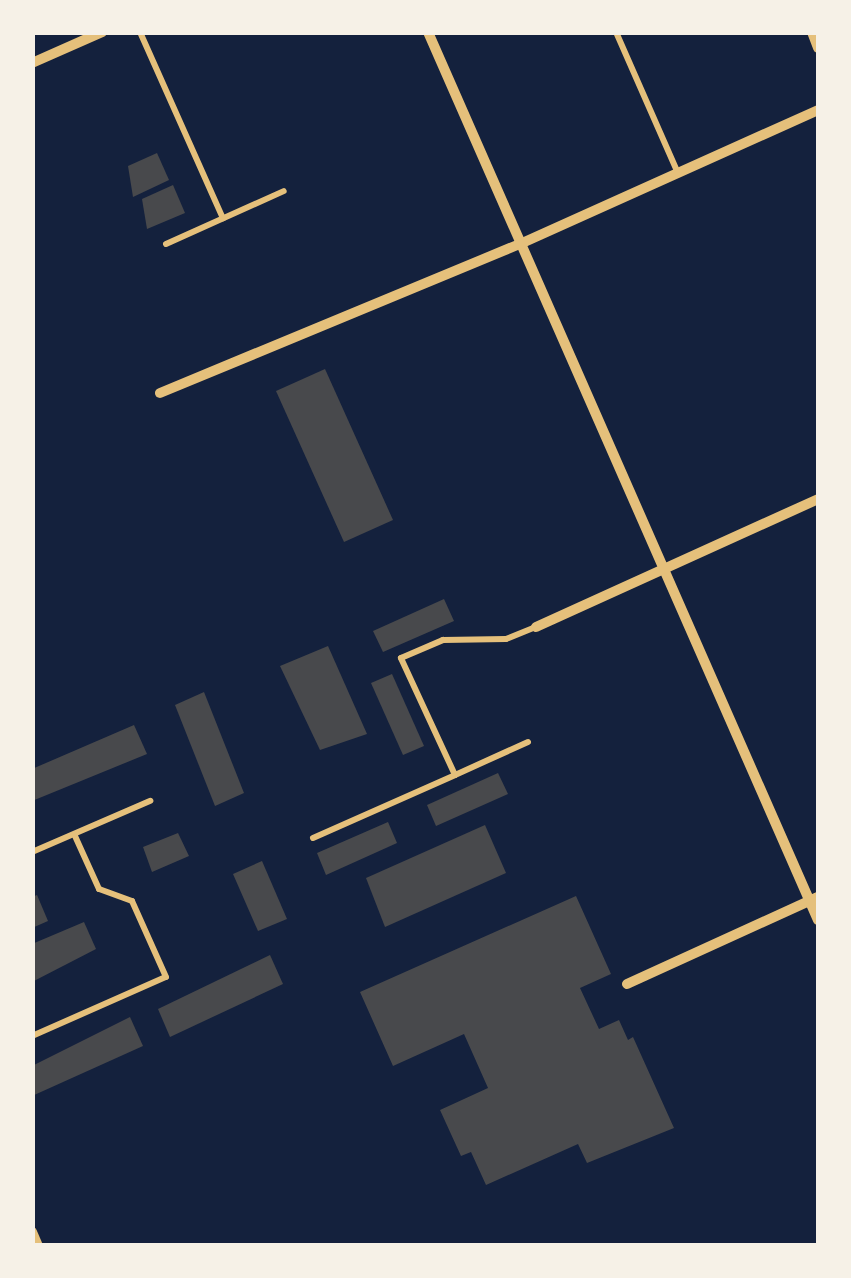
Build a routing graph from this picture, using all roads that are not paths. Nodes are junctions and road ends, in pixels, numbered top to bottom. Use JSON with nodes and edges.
{"nodes":[{"id":1,"x":102,"y":32,"type":"edge"},
{"id":2,"x":140,"y":32,"type":"edge"},
{"id":3,"x":428,"y":32,"type":"edge"},
{"id":4,"x":616,"y":32,"type":"edge"},
{"id":5,"x":812,"y":32,"type":"edge"},
{"id":6,"x":818,"y":48,"type":"edge"},
{"id":7,"x":32,"y":63,"type":"edge"},
{"id":8,"x":818,"y":110,"type":"edge"},
{"id":9,"x":678,"y":173,"type":"junction"},
{"id":10,"x":284,"y":191,"type":"dead end"},
{"id":11,"x":222,"y":218,"type":"junction"},
{"id":12,"x":166,"y":244,"type":"dead end"},
{"id":13,"x":520,"y":244,"type":"junction"},
{"id":14,"x":160,"y":393,"type":"dead end"},
{"id":15,"x":818,"y":499,"type":"edge"},
{"id":16,"x":664,"y":569,"type":"junction"},
{"id":17,"x":536,"y":627,"type":"joint"},
{"id":18,"x":528,"y":742,"type":"dead end"},
{"id":19,"x":455,"y":775,"type":"junction"},
{"id":20,"x":150,"y":801,"type":"dead end"},
{"id":21,"x":74,"y":834,"type":"junction"},
{"id":22,"x":313,"y":838,"type":"dead end"},
{"id":23,"x":32,"y":852,"type":"edge"},
{"id":24,"x":814,"y":899,"type":"edge"},
{"id":25,"x":818,"y":920,"type":"edge"},
{"id":26,"x":627,"y":984,"type":"dead end"},
{"id":27,"x":32,"y":1036,"type":"edge"},
{"id":28,"x":32,"y":1232,"type":"edge"},
{"id":29,"x":38,"y":1246,"type":"edge"}],
"edges":[{"from":1,"to":7,"type":"street"},
{"from":2,"to":11,"type":"lane"},
{"from":3,"to":13,"type":"street"},
{"from":4,"to":9,"type":"lane"},
{"from":5,"to":6,"type":"street"},
{"from":8,"to":9,"type":"street"},
{"from":9,"to":13,"type":"street"},
{"from":10,"to":11,"type":"lane"},
{"from":11,"to":12,"type":"lane"},
{"from":13,"to":14,"type":"street"},
{"from":13,"to":16,"type":"street"},
{"from":15,"to":16,"type":"street"},
{"from":16,"to":17,"type":"street"},
{"from":16,"to":24,"type":"street"},
{"from":17,"to":19,"type":"lane"},
{"from":18,"to":19,"type":"lane"},
{"from":19,"to":22,"type":"lane"},
{"from":20,"to":21,"type":"lane"},
{"from":21,"to":23,"type":"lane"},
{"from":21,"to":27,"type":"lane"},
{"from":24,"to":25,"type":"street"},
{"from":24,"to":26,"type":"street"},
{"from":28,"to":29,"type":"street"}]}
